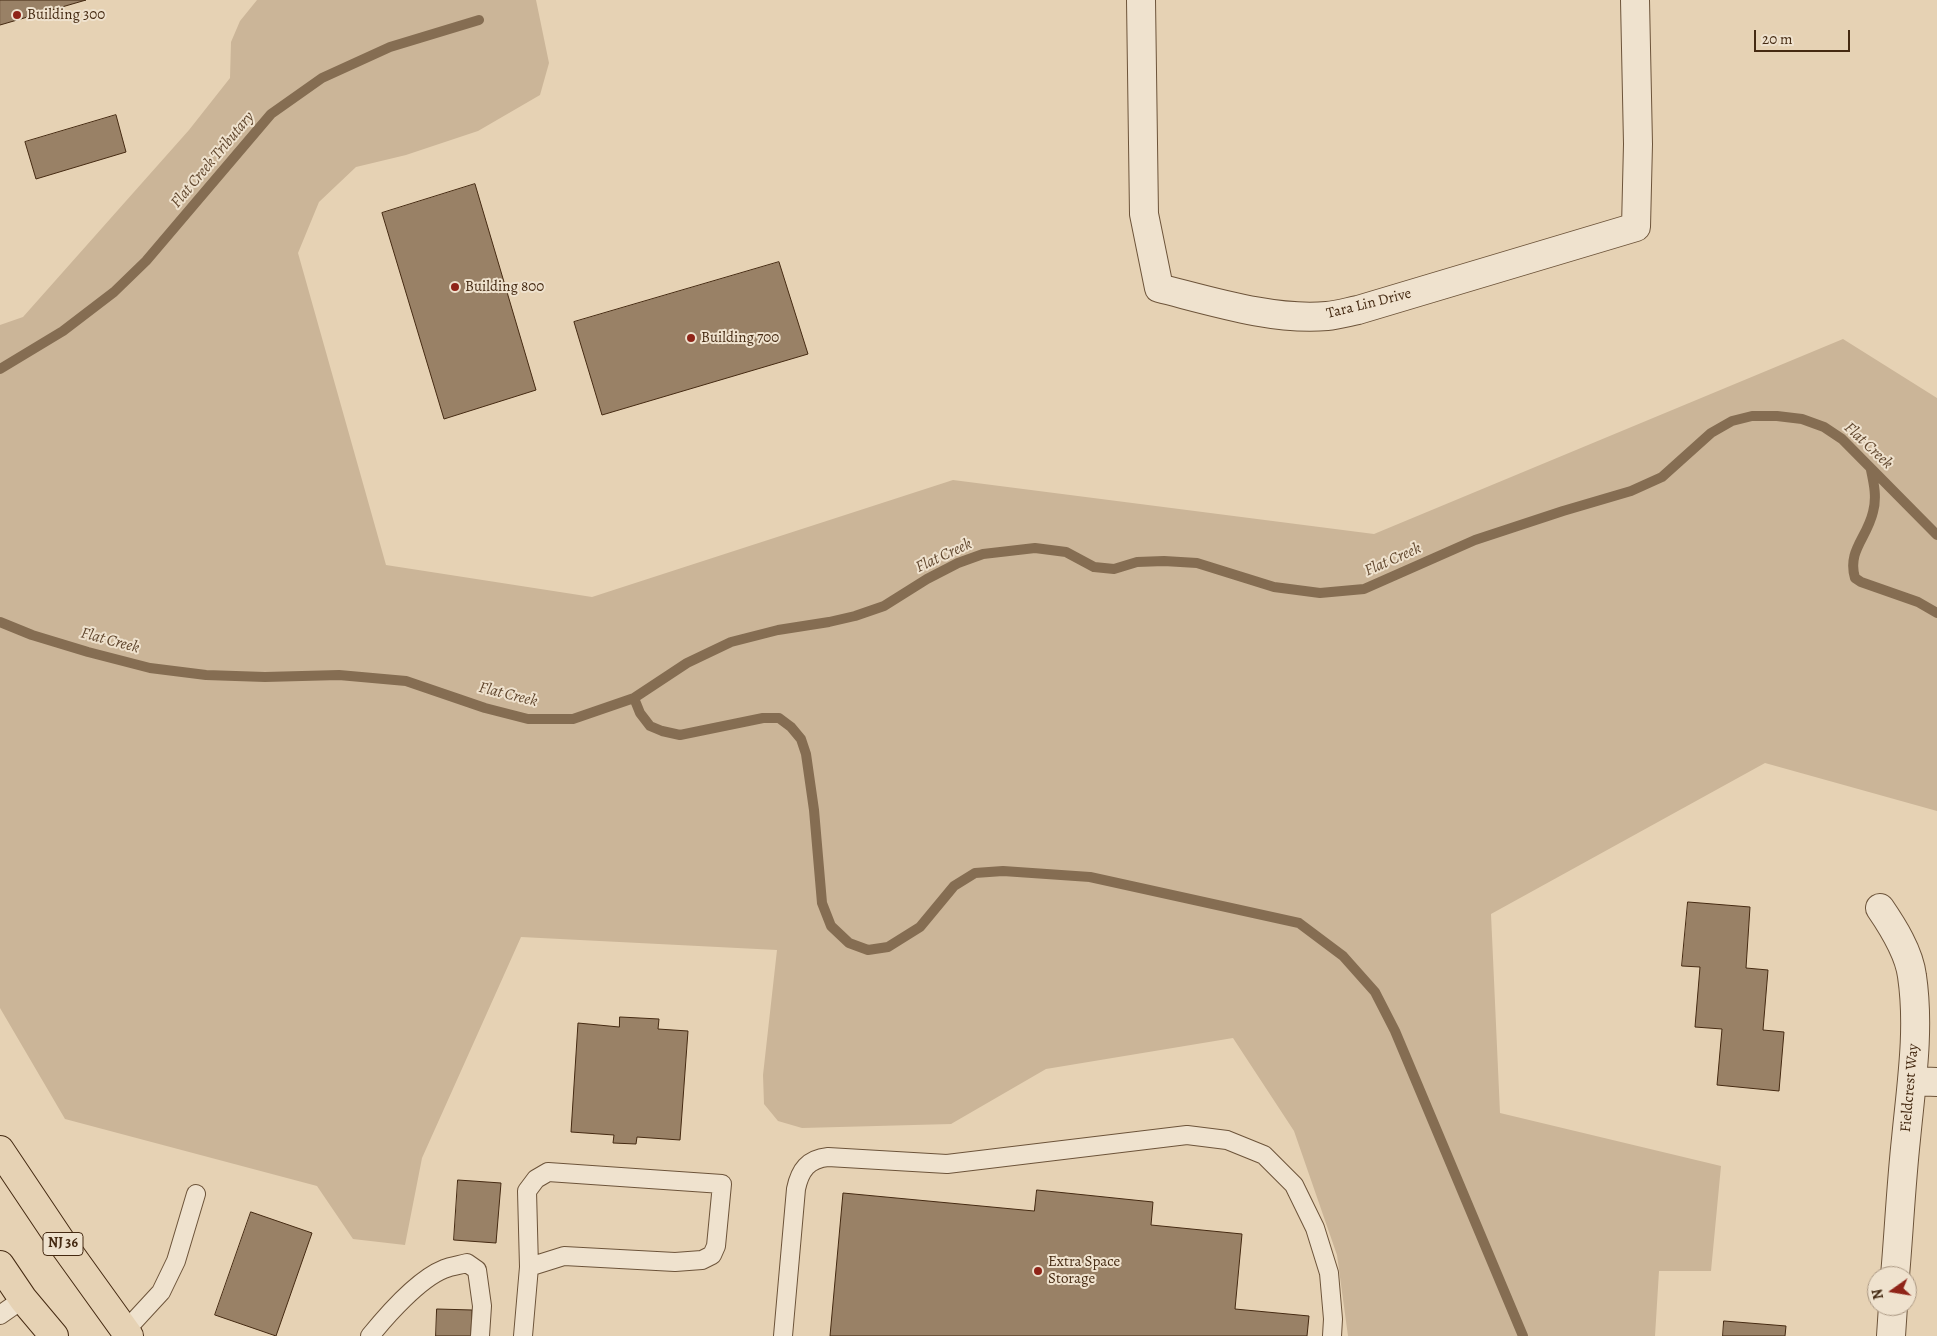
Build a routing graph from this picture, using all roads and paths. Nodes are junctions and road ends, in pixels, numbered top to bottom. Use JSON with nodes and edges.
{"nodes":[{"id":1,"x":1141,"y":0,"type":"edge"},
{"id":2,"x":1635,"y":0,"type":"edge"},
{"id":3,"x":1880,"y":908,"type":"dead end"},
{"id":4,"x":1924,"y":1081,"type":"edge"},
{"id":5,"x":0,"y":1150,"type":"edge"},
{"id":6,"x":196,"y":1194,"type":"dead end"},
{"id":7,"x":0,"y":1265,"type":"edge"},
{"id":8,"x":1896,"y":1266,"type":"edge"},
{"id":9,"x":529,"y":1267,"type":"junction"},
{"id":10,"x":23,"y":1299,"type":"junction"},
{"id":11,"x":0,"y":1315,"type":"edge"},
{"id":12,"x":1892,"y":1316,"type":"edge"},
{"id":13,"x":127,"y":1334,"type":"edge"},
{"id":14,"x":34,"y":1336,"type":"edge"},
{"id":15,"x":54,"y":1336,"type":"edge"},
{"id":16,"x":370,"y":1336,"type":"edge"},
{"id":17,"x":480,"y":1336,"type":"edge"},
{"id":18,"x":523,"y":1336,"type":"edge"},
{"id":19,"x":783,"y":1336,"type":"edge"},
{"id":20,"x":1332,"y":1336,"type":"edge"},
{"id":21,"x":1891,"y":1336,"type":"edge"}],
"edges":[{"from":1,"to":2,"type":"street","name":"Tara Lin Drive"},
{"from":3,"to":4,"type":"street","name":"Fieldcrest Way"},
{"from":4,"to":8,"type":"street","name":"Fieldcrest Way"},
{"from":5,"to":13,"type":"highway","number":"NJ 36"},
{"from":6,"to":13,"type":"lane"},
{"from":7,"to":10,"type":"highway"},
{"from":9,"to":9,"type":"lane"},
{"from":9,"to":18,"type":"lane"},
{"from":10,"to":11,"type":"lane"},
{"from":10,"to":14,"type":"highway"},
{"from":10,"to":15,"type":"highway"},
{"from":12,"to":21,"type":"street"},
{"from":16,"to":17,"type":"lane"},
{"from":19,"to":20,"type":"lane"}]}
